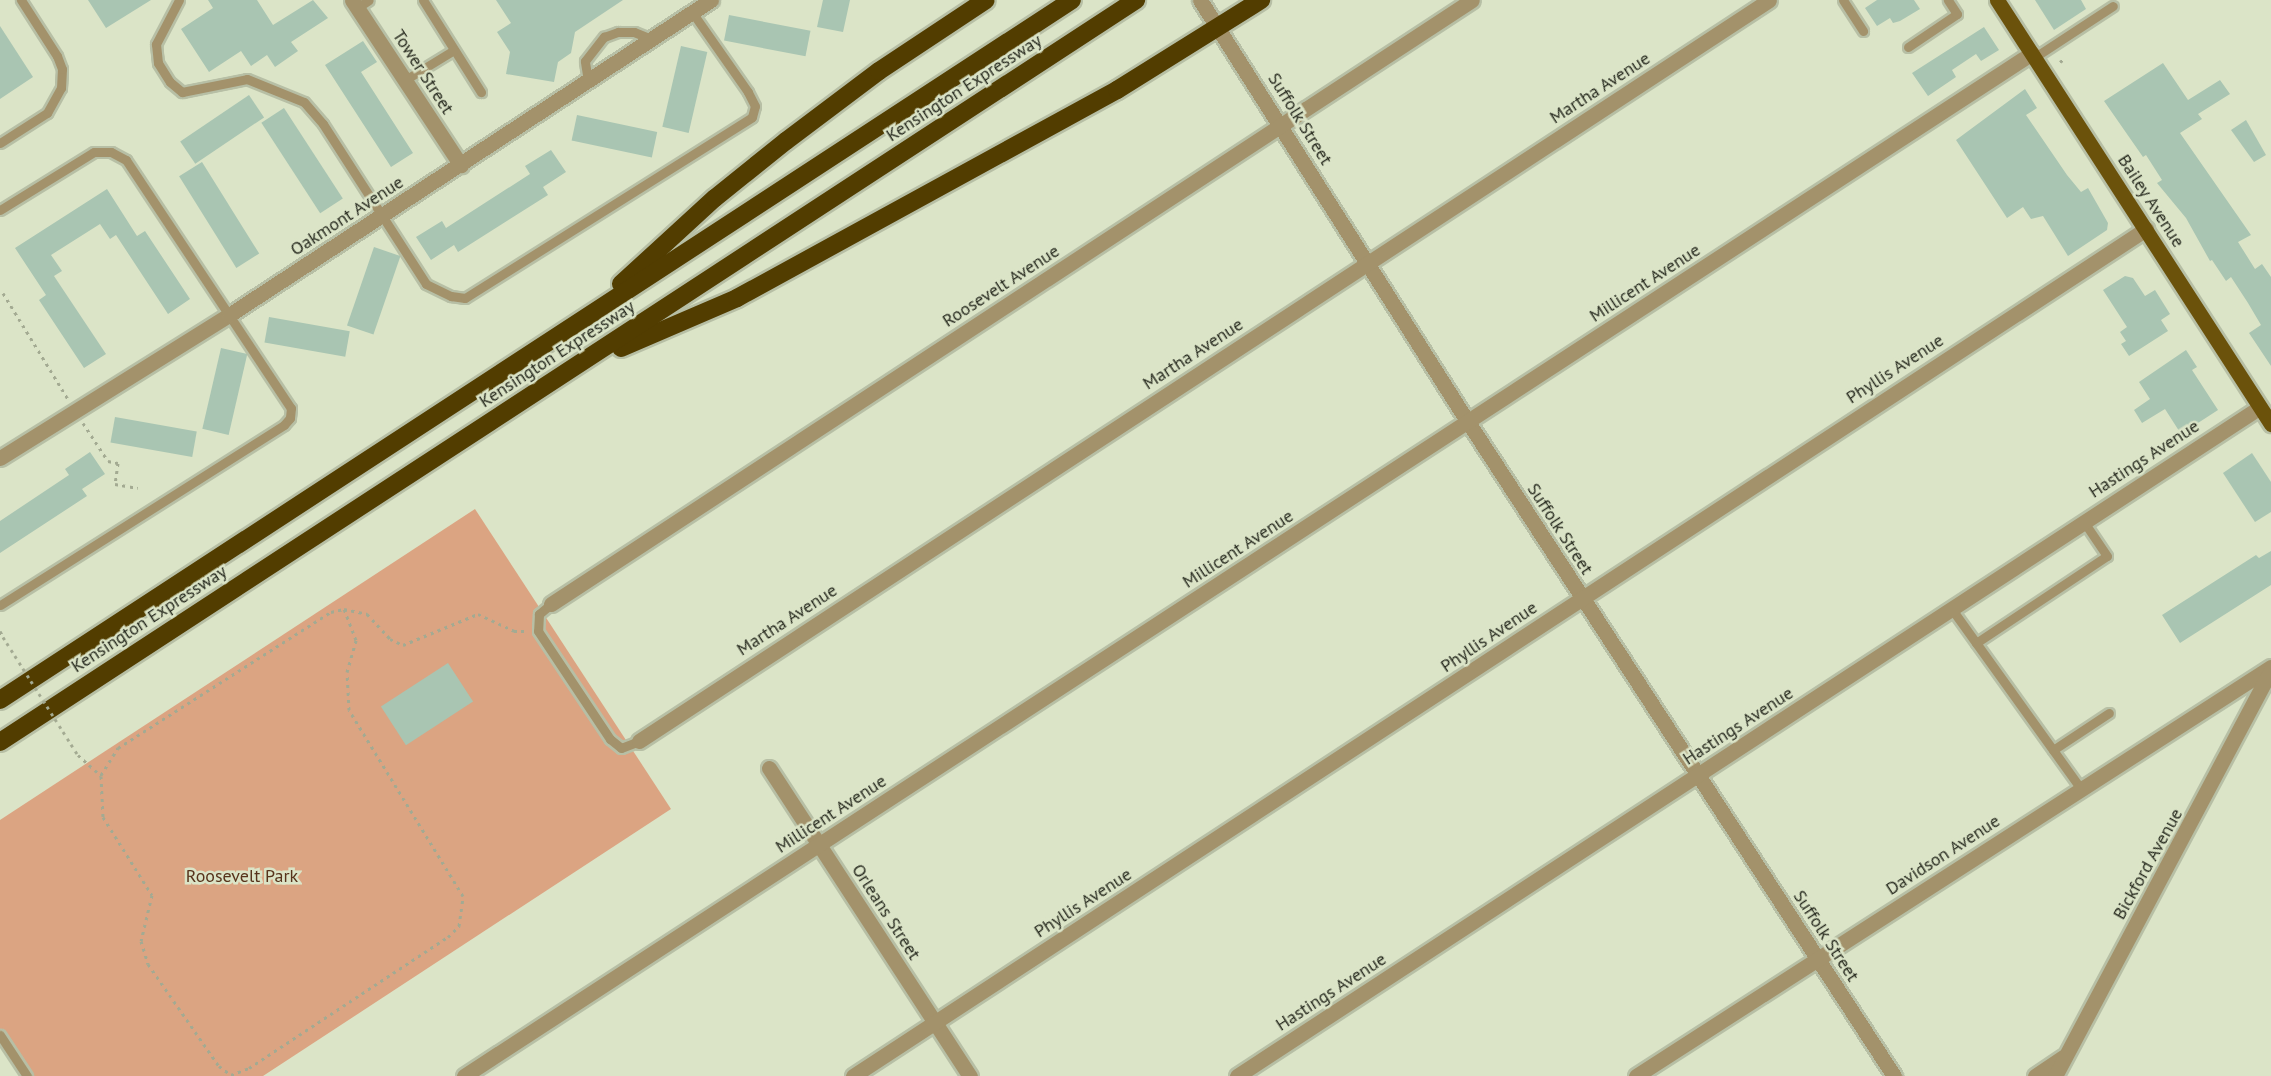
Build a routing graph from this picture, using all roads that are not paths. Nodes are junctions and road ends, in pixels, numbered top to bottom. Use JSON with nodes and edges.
{"nodes":[{"id":1,"x":21,"y":0,"type":"edge"},
{"id":2,"x":179,"y":0,"type":"edge"},
{"id":3,"x":423,"y":0,"type":"edge"},
{"id":4,"x":711,"y":0,"type":"edge"},
{"id":5,"x":986,"y":0,"type":"edge"},
{"id":6,"x":1072,"y":0,"type":"edge"},
{"id":7,"x":1136,"y":0,"type":"edge"},
{"id":8,"x":1200,"y":0,"type":"edge"},
{"id":9,"x":1261,"y":0,"type":"edge"},
{"id":10,"x":1472,"y":0,"type":"edge"},
{"id":11,"x":1769,"y":0,"type":"edge"},
{"id":12,"x":1843,"y":0,"type":"edge"},
{"id":13,"x":1948,"y":0,"type":"edge"},
{"id":14,"x":1997,"y":0,"type":"edge"},
{"id":15,"x":360,"y":2,"type":"edge"},
{"id":16,"x":2113,"y":6,"type":"dead end"},
{"id":17,"x":692,"y":12,"type":"junction"},
{"id":18,"x":1219,"y":28,"type":"junction"},
{"id":19,"x":1863,"y":31,"type":"dead end"},
{"id":20,"x":651,"y":39,"type":"junction"},
{"id":21,"x":1908,"y":47,"type":"dead end"},
{"id":22,"x":454,"y":50,"type":"junction"},
{"id":23,"x":2033,"y":55,"type":"junction"},
{"id":24,"x":405,"y":80,"type":"junction"},
{"id":25,"x":588,"y":81,"type":"junction"},
{"id":26,"x":481,"y":92,"type":"dead end"},
{"id":27,"x":1282,"y":125,"type":"junction"},
{"id":28,"x":0,"y":143,"type":"edge"},
{"id":29,"x":461,"y":165,"type":"junction"},
{"id":30,"x":0,"y":210,"type":"edge"},
{"id":31,"x":382,"y":216,"type":"junction"},
{"id":32,"x":2146,"y":229,"type":"junction"},
{"id":33,"x":1366,"y":263,"type":"junction"},
{"id":34,"x":229,"y":315,"type":"junction"},
{"id":35,"x":584,"y":319,"type":"junction"},
{"id":36,"x":575,"y":368,"type":"junction"},
{"id":37,"x":2260,"y":407,"type":"junction"},
{"id":38,"x":1468,"y":422,"type":"junction"},
{"id":39,"x":2271,"y":424,"type":"edge"},
{"id":40,"x":0,"y":458,"type":"edge"},
{"id":41,"x":2084,"y":522,"type":"junction"},
{"id":42,"x":1582,"y":599,"type":"junction"},
{"id":43,"x":551,"y":604,"type":"joint"},
{"id":44,"x":0,"y":605,"type":"edge"},
{"id":45,"x":1952,"y":608,"type":"junction"},
{"id":46,"x":1976,"y":644,"type":"junction"},
{"id":47,"x":2271,"y":668,"type":"edge"},
{"id":48,"x":0,"y":700,"type":"edge"},
{"id":49,"x":2109,"y":713,"type":"dead end"},
{"id":50,"x":639,"y":741,"type":"joint"},
{"id":51,"x":0,"y":742,"type":"edge"},
{"id":52,"x":2053,"y":750,"type":"junction"},
{"id":53,"x":770,"y":768,"type":"dead end"},
{"id":54,"x":1698,"y":775,"type":"junction"},
{"id":55,"x":2081,"y":789,"type":"junction"},
{"id":56,"x":819,"y":845,"type":"junction"},
{"id":57,"x":1818,"y":959,"type":"junction"},
{"id":58,"x":935,"y":1022,"type":"junction"},
{"id":59,"x":0,"y":1035,"type":"edge"},
{"id":60,"x":2065,"y":1056,"type":"junction"},
{"id":61,"x":27,"y":1076,"type":"edge"},
{"id":62,"x":464,"y":1076,"type":"edge"},
{"id":63,"x":853,"y":1076,"type":"edge"},
{"id":64,"x":970,"y":1076,"type":"edge"},
{"id":65,"x":1237,"y":1076,"type":"edge"},
{"id":66,"x":1635,"y":1076,"type":"edge"},
{"id":67,"x":1894,"y":1076,"type":"edge"},
{"id":68,"x":2035,"y":1076,"type":"edge"},
{"id":69,"x":2055,"y":1076,"type":"edge"}],
"edges":[{"from":1,"to":28,"type":"lane"},
{"from":2,"to":31,"type":"lane"},
{"from":3,"to":22,"type":"lane"},
{"from":4,"to":17,"type":"street","name":"Oakmont Avenue"},
{"from":5,"to":35,"type":"highway"},
{"from":6,"to":35,"type":"highway","name":"Kensington Expressway"},
{"from":7,"to":36,"type":"highway","name":"Kensington Expressway"},
{"from":8,"to":18,"type":"street","name":"Suffolk Street"},
{"from":9,"to":18,"type":"highway"},
{"from":10,"to":27,"type":"street","name":"Roosevelt Avenue"},
{"from":11,"to":33,"type":"street","name":"Martha Avenue"},
{"from":12,"to":19,"type":"lane"},
{"from":13,"to":21,"type":"lane"},
{"from":14,"to":23,"type":"main road","name":"Bailey Avenue"},
{"from":15,"to":24,"type":"street","name":"Tower Street"},
{"from":16,"to":23,"type":"lane"},
{"from":17,"to":20,"type":"street","name":"Oakmont Avenue"},
{"from":17,"to":31,"type":"lane"},
{"from":18,"to":27,"type":"street","name":"Suffolk Street"},
{"from":18,"to":36,"type":"highway"},
{"from":20,"to":25,"type":"street","name":"Oakmont Avenue"},
{"from":20,"to":25,"type":"lane"},
{"from":22,"to":24,"type":"lane"},
{"from":22,"to":26,"type":"lane"},
{"from":23,"to":32,"type":"main road","name":"Bailey Avenue"},
{"from":23,"to":38,"type":"street","name":"Millicent Avenue"},
{"from":24,"to":29,"type":"street","name":"Tower Street"},
{"from":25,"to":29,"type":"street","name":"Oakmont Avenue"},
{"from":27,"to":33,"type":"street","name":"Suffolk Street"},
{"from":27,"to":43,"type":"street","name":"Roosevelt Avenue"},
{"from":29,"to":31,"type":"street","name":"Oakmont Avenue"},
{"from":30,"to":34,"type":"lane"},
{"from":31,"to":34,"type":"street","name":"Oakmont Avenue"},
{"from":32,"to":37,"type":"main road","name":"Bailey Avenue"},
{"from":32,"to":42,"type":"street","name":"Phyllis Avenue"},
{"from":33,"to":38,"type":"street","name":"Suffolk Street"},
{"from":33,"to":50,"type":"street","name":"Martha Avenue"},
{"from":34,"to":40,"type":"street","name":"Oakmont Avenue"},
{"from":34,"to":44,"type":"lane"},
{"from":35,"to":48,"type":"highway","name":"Kensington Expressway"},
{"from":36,"to":51,"type":"highway","name":"Kensington Expressway"},
{"from":37,"to":39,"type":"main road","name":"Bailey Avenue"},
{"from":37,"to":41,"type":"street","name":"Hastings Avenue"},
{"from":38,"to":42,"type":"street","name":"Suffolk Street"},
{"from":38,"to":56,"type":"street","name":"Millicent Avenue"},
{"from":41,"to":45,"type":"street","name":"Hastings Avenue"},
{"from":41,"to":46,"type":"lane"},
{"from":42,"to":54,"type":"street","name":"Suffolk Street"},
{"from":42,"to":58,"type":"street","name":"Phyllis Avenue"},
{"from":43,"to":50,"type":"lane"},
{"from":45,"to":46,"type":"lane"},
{"from":45,"to":54,"type":"street","name":"Hastings Avenue"},
{"from":46,"to":52,"type":"lane"},
{"from":47,"to":55,"type":"street","name":"Davidson Avenue"},
{"from":47,"to":60,"type":"street","name":"Bickford Avenue"},
{"from":49,"to":52,"type":"lane"},
{"from":52,"to":55,"type":"lane"},
{"from":53,"to":56,"type":"street","name":"Orleans Street"},
{"from":54,"to":57,"type":"street","name":"Suffolk Street"},
{"from":54,"to":65,"type":"street","name":"Hastings Avenue"},
{"from":55,"to":57,"type":"street","name":"Davidson Avenue"},
{"from":56,"to":58,"type":"street","name":"Orleans Street"},
{"from":56,"to":62,"type":"street","name":"Millicent Avenue"},
{"from":57,"to":66,"type":"street","name":"Davidson Avenue"},
{"from":57,"to":67,"type":"street","name":"Suffolk Street"},
{"from":58,"to":63,"type":"street","name":"Phyllis Avenue"},
{"from":58,"to":64,"type":"street","name":"Orleans Street"},
{"from":59,"to":61,"type":"lane"},
{"from":60,"to":68,"type":"street"},
{"from":60,"to":69,"type":"street","name":"Bickford Avenue"}]}
